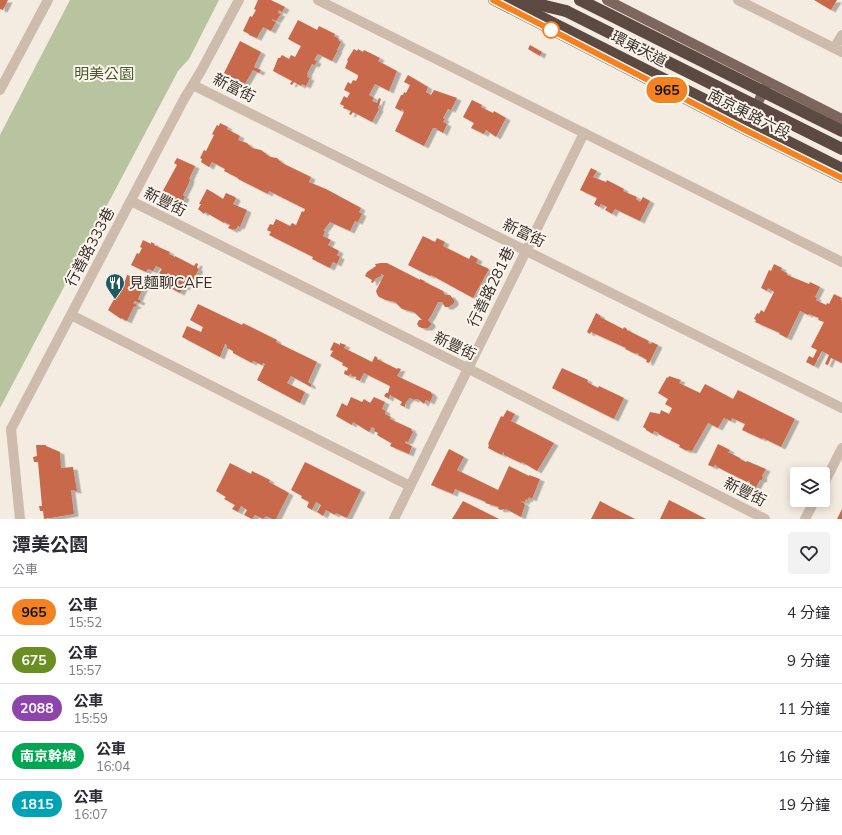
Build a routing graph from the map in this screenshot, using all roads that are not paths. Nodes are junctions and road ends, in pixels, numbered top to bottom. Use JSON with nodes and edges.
{"nodes":[{"id":1,"x":48,"y":0,"type":"edge"},
{"id":2,"x":239,"y":0,"type":"edge"},
{"id":3,"x":318,"y":0,"type":"edge"},
{"id":4,"x":493,"y":0,"type":"edge"},
{"id":5,"x":507,"y":0,"type":"edge"},
{"id":6,"x":520,"y":0,"type":"edge"},
{"id":7,"x":552,"y":0,"type":"edge"},
{"id":8,"x":580,"y":0,"type":"edge"},
{"id":9,"x":607,"y":0,"type":"edge"},
{"id":10,"x":738,"y":0,"type":"edge"},
{"id":11,"x":566,"y":11,"type":"junction"},
{"id":12,"x":842,"y":35,"type":"edge"},
{"id":13,"x":838,"y":50,"type":"edge"},
{"id":14,"x":767,"y":82,"type":"junction"},
{"id":15,"x":193,"y":85,"type":"junction"},
{"id":16,"x":0,"y":90,"type":"edge"},
{"id":17,"x":842,"y":119,"type":"edge"},
{"id":18,"x":745,"y":130,"type":"junction"},
{"id":19,"x":842,"y":131,"type":"edge"},
{"id":20,"x":584,"y":133,"type":"junction"},
{"id":21,"x":842,"y":149,"type":"edge"},
{"id":22,"x":842,"y":169,"type":"edge"},
{"id":23,"x":842,"y":178,"type":"edge"},
{"id":24,"x":131,"y":201,"type":"junction"},
{"id":25,"x":526,"y":250,"type":"junction"},
{"id":26,"x":842,"y":262,"type":"edge"},
{"id":27,"x":71,"y":315,"type":"junction"},
{"id":28,"x":467,"y":368,"type":"junction"},
{"id":29,"x":842,"y":408,"type":"edge"},
{"id":30,"x":842,"y":448,"type":"edge"},
{"id":31,"x":830,"y":471,"type":"edge"},
{"id":32,"x":410,"y":486,"type":"junction"},
{"id":33,"x":811,"y":507,"type":"edge"},
{"id":34,"x":20,"y":519,"type":"edge"},
{"id":35,"x":394,"y":519,"type":"edge"},
{"id":36,"x":765,"y":519,"type":"edge"},
{"id":37,"x":805,"y":519,"type":"edge"}],
"edges":[{"from":1,"to":16,"type":"street"},
{"from":2,"to":15,"type":"street","name":"行善路333巷"},
{"from":3,"to":20,"type":"street"},
{"from":4,"to":18,"type":"main road","name":"南京東路六段"},
{"from":5,"to":22,"type":"highway","name":"環東大道","bridge":true},
{"from":6,"to":11,"type":"highway"},
{"from":7,"to":11,"type":"highway"},
{"from":8,"to":19,"type":"highway","name":"環東大道","bridge":true},
{"from":9,"to":14,"type":"main road"},
{"from":10,"to":13,"type":"street"},
{"from":11,"to":21,"type":"highway","bridge":true},
{"from":12,"to":13,"type":"street"},
{"from":14,"to":17,"type":"main road"},
{"from":14,"to":18,"type":"main road"},
{"from":15,"to":24,"type":"street","name":"行善路333巷"},
{"from":15,"to":25,"type":"street","name":"新富街"},
{"from":18,"to":23,"type":"main road","name":"南京東路六段"},
{"from":20,"to":25,"type":"street","name":"行善路281巷"},
{"from":20,"to":26,"type":"street"},
{"from":24,"to":27,"type":"street","name":"行善路333巷"},
{"from":24,"to":28,"type":"street","name":"新豐街"},
{"from":25,"to":28,"type":"street","name":"行善路281巷"},
{"from":25,"to":29,"type":"street","name":"新富街"},
{"from":27,"to":32,"type":"street"},
{"from":27,"to":34,"type":"street","name":"行善路333巷"},
{"from":28,"to":32,"type":"street","name":"行善路281巷"},
{"from":28,"to":36,"type":"street","name":"新豐街"},
{"from":30,"to":31,"type":"street"},
{"from":32,"to":35,"type":"street","name":"行善路281巷"},
{"from":33,"to":37,"type":"street"}]}
